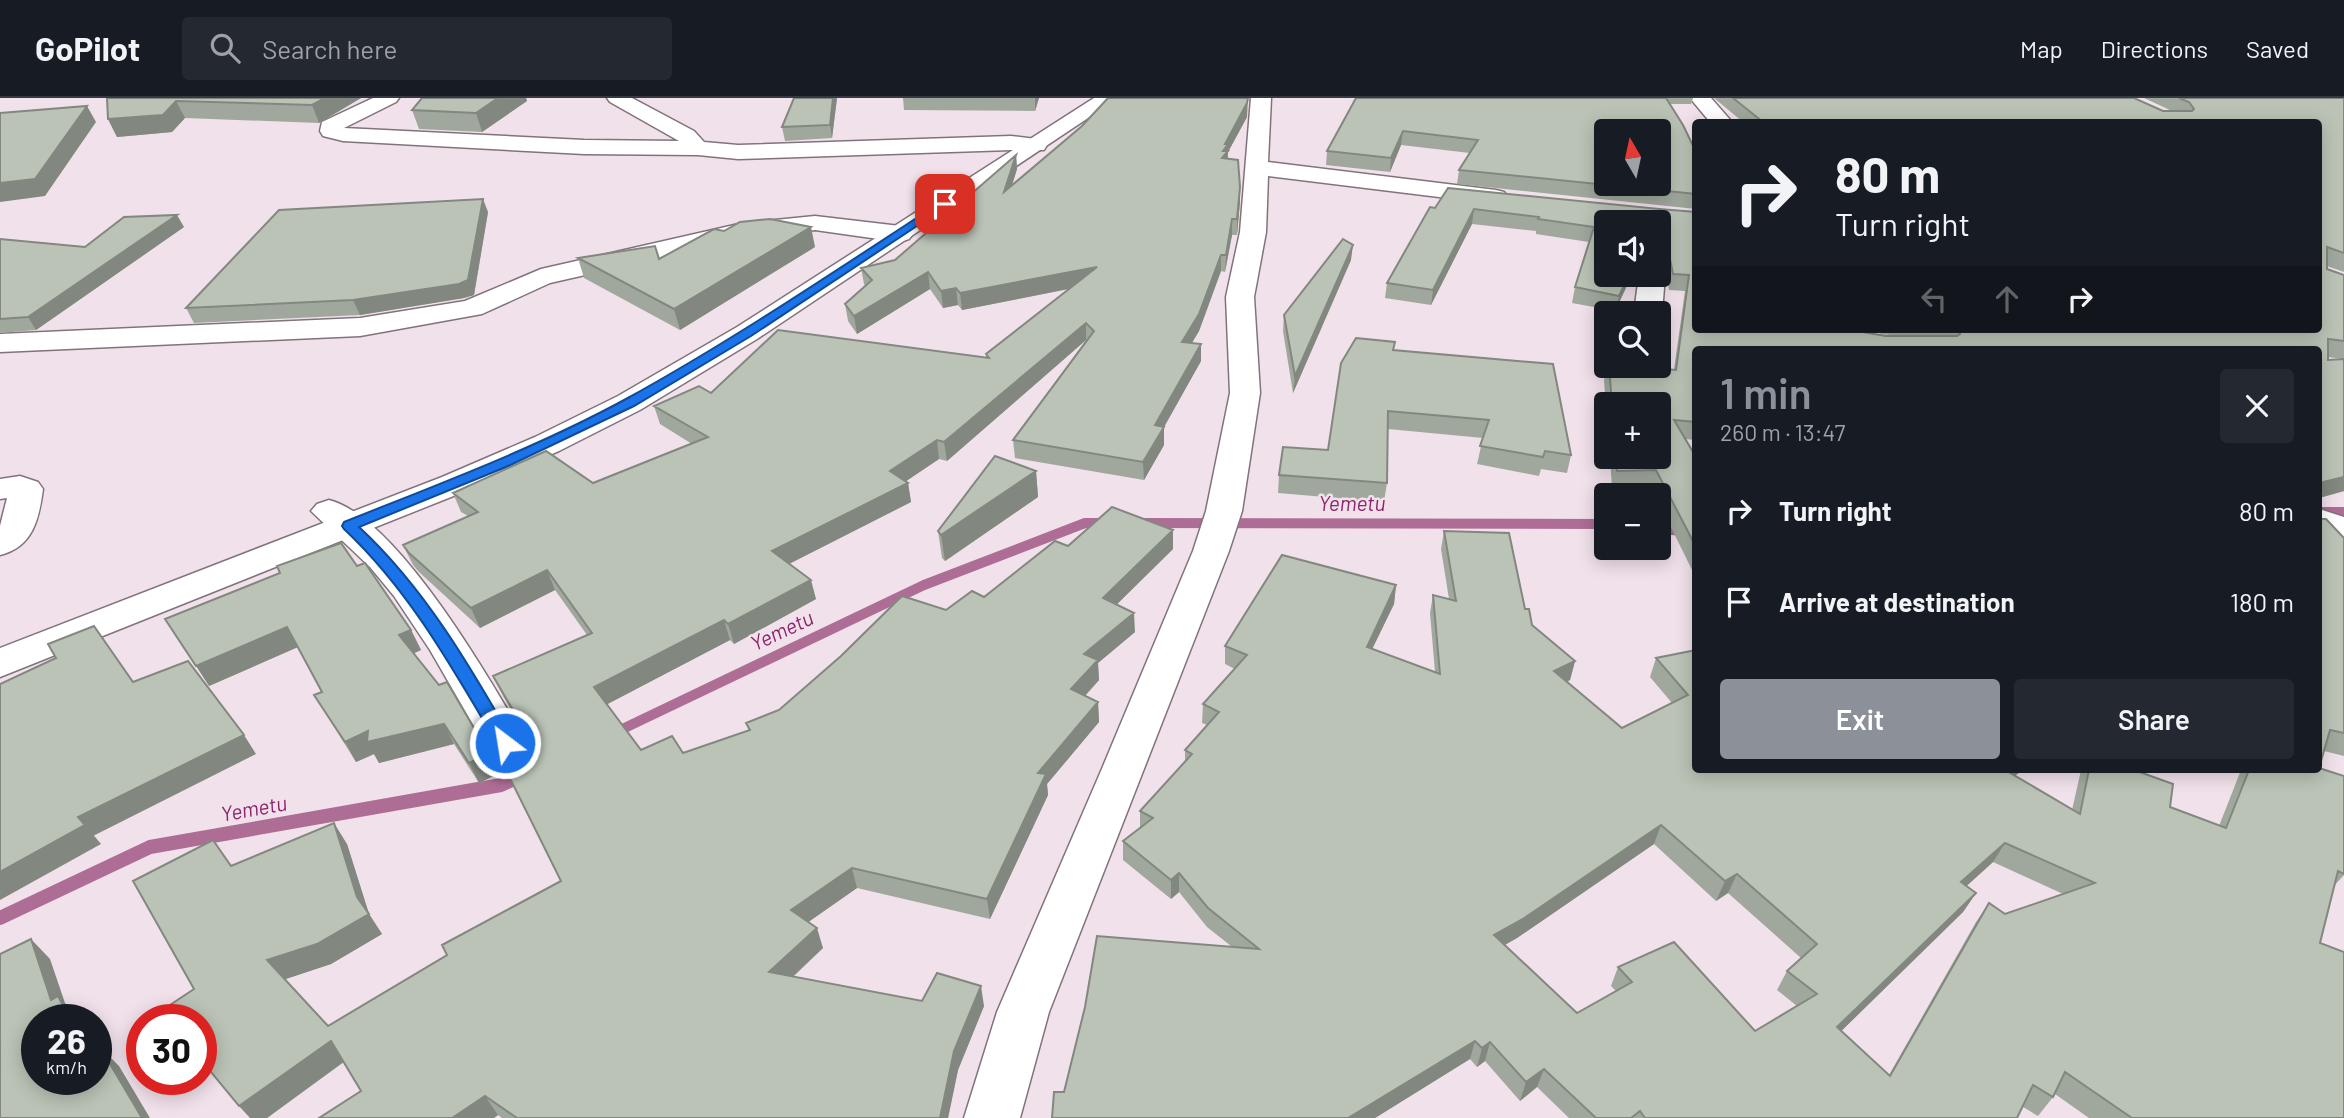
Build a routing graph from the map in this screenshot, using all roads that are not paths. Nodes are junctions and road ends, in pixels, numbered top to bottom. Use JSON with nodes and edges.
{"nodes":[{"id":1,"x":389,"y":98,"type":"edge"},
{"id":2,"x":617,"y":98,"type":"edge"},
{"id":3,"x":1082,"y":98,"type":"edge"},
{"id":4,"x":1108,"y":98,"type":"edge"},
{"id":5,"x":1261,"y":98,"type":"edge"},
{"id":6,"x":1700,"y":98,"type":"edge"},
{"id":7,"x":1718,"y":119,"type":"edge"},
{"id":8,"x":1024,"y":144,"type":"junction"},
{"id":9,"x":698,"y":148,"type":"junction"},
{"id":10,"x":1258,"y":168,"type":"junction"},
{"id":11,"x":1515,"y":199,"type":"edge"},
{"id":12,"x":889,"y":232,"type":"junction"},
{"id":13,"x":0,"y":342,"type":"edge"},
{"id":14,"x":0,"y":489,"type":"edge"},
{"id":15,"x":339,"y":519,"type":"junction"},
{"id":16,"x":2322,"y":521,"type":"edge"},
{"id":17,"x":2344,"y":530,"type":"edge"},
{"id":18,"x":0,"y":544,"type":"edge"},
{"id":19,"x":0,"y":639,"type":"edge"},
{"id":20,"x":0,"y":663,"type":"edge"},
{"id":21,"x":505,"y":743,"type":"edge"},
{"id":22,"x":992,"y":1118,"type":"edge"}],
"edges":[{"from":1,"to":9,"type":"main road"},
{"from":2,"to":9,"type":"main road"},
{"from":3,"to":8,"type":"main road"},
{"from":4,"to":8,"type":"main road"},
{"from":5,"to":10,"type":"main road"},
{"from":6,"to":7,"type":"main road"},
{"from":8,"to":9,"type":"main road"},
{"from":8,"to":12,"type":"main road"},
{"from":10,"to":11,"type":"main road"},
{"from":10,"to":22,"type":"main road"},
{"from":12,"to":13,"type":"main road"},
{"from":12,"to":15,"type":"main road"},
{"from":14,"to":18,"type":"main road"},
{"from":15,"to":19,"type":"main road"},
{"from":15,"to":20,"type":"main road"},
{"from":15,"to":21,"type":"main road"},
{"from":16,"to":17,"type":"main road"}]}
